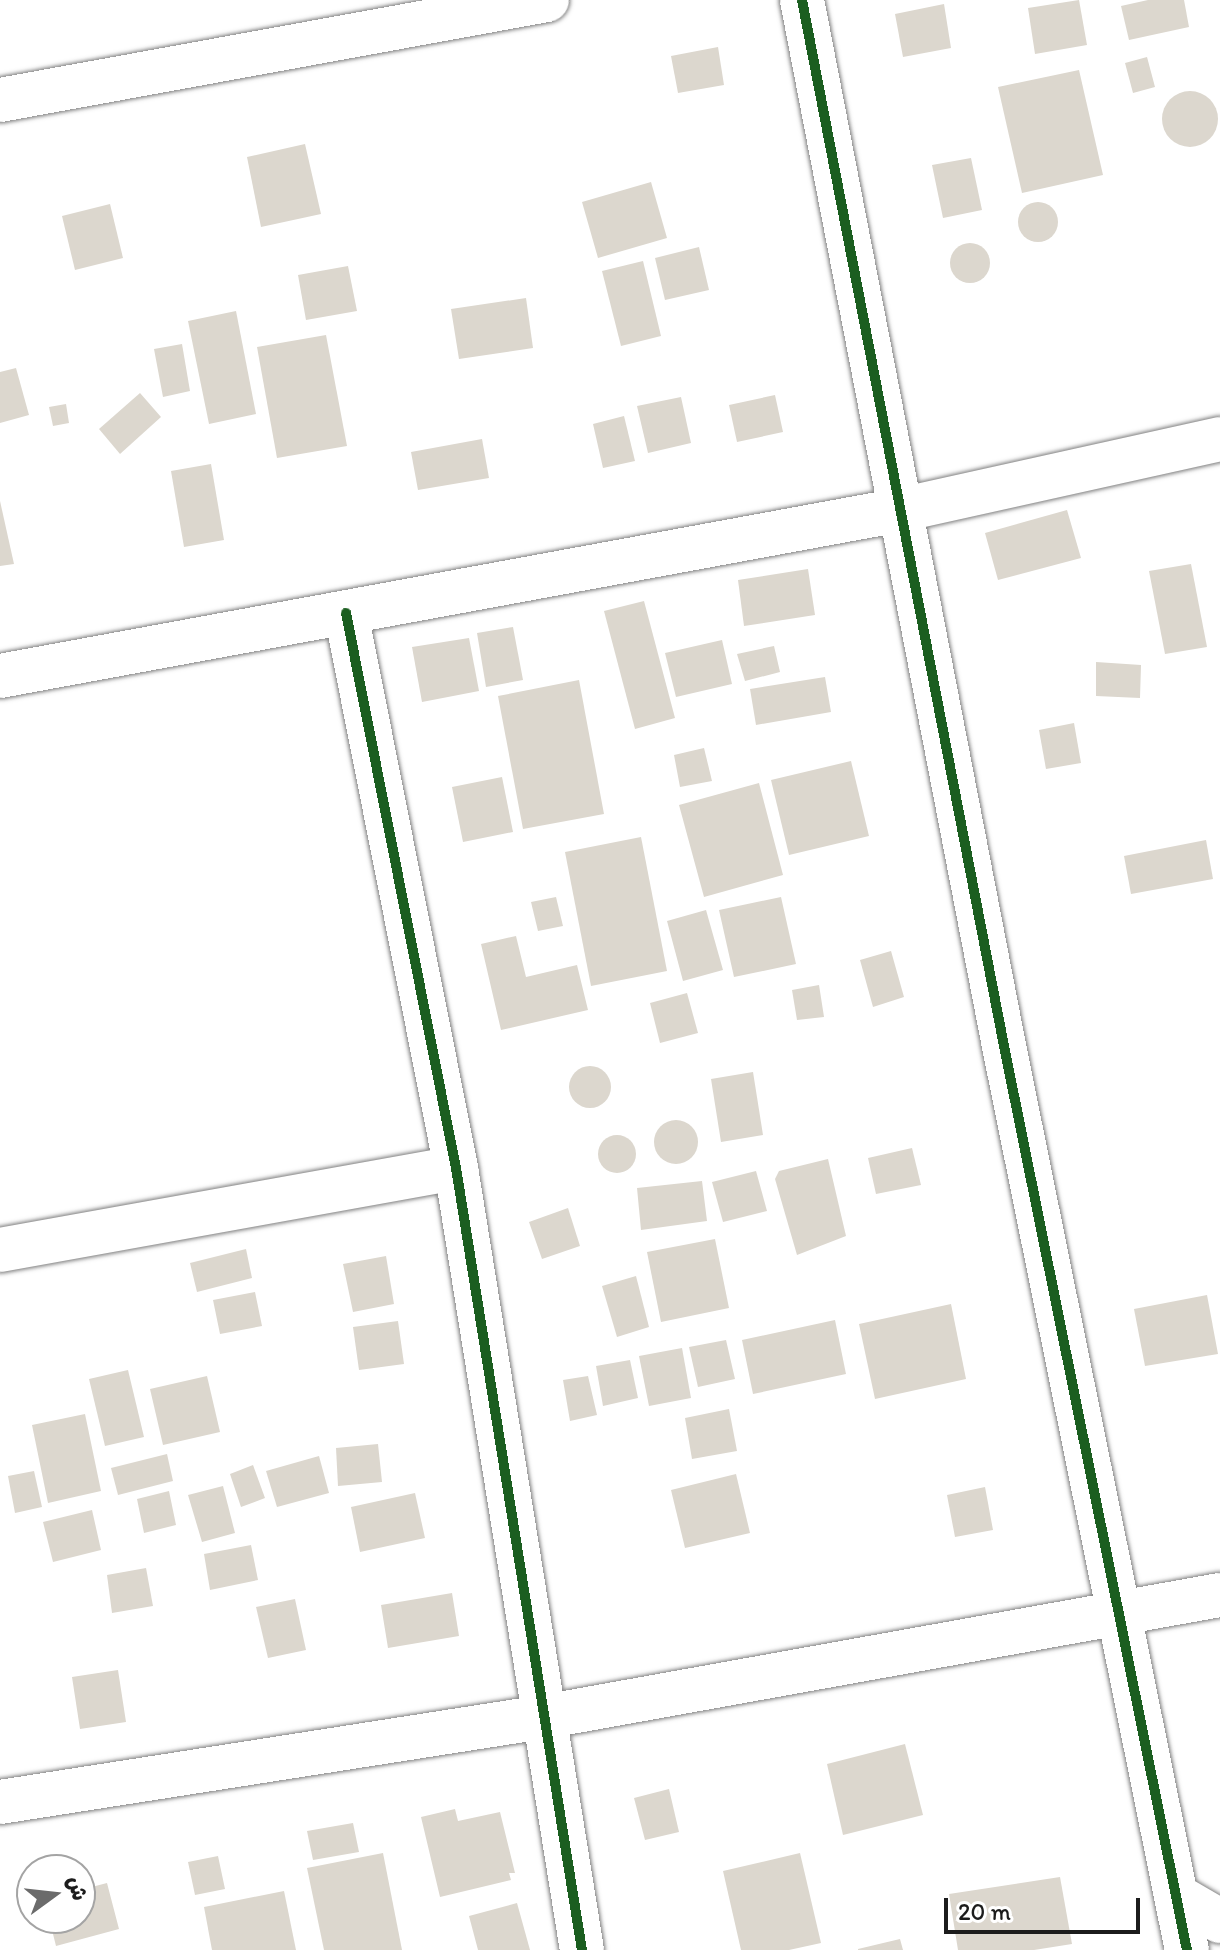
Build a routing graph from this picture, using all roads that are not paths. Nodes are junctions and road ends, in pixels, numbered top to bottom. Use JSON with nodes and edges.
{"nodes":[{"id":1,"x":547,"y":0,"type":"edge"},
{"id":2,"x":802,"y":0,"type":"edge"},
{"id":3,"x":0,"y":100,"type":"edge"},
{"id":4,"x":1220,"y":439,"type":"edge"},
{"id":5,"x":900,"y":510,"type":"junction"},
{"id":6,"x":346,"y":613,"type":"junction"},
{"id":7,"x":0,"y":676,"type":"edge"},
{"id":8,"x":456,"y":1168,"type":"junction"},
{"id":9,"x":0,"y":1250,"type":"edge"},
{"id":10,"x":1220,"y":1595,"type":"edge"},
{"id":11,"x":1118,"y":1615,"type":"junction"},
{"id":12,"x":543,"y":1717,"type":"junction"},
{"id":13,"x":0,"y":1802,"type":"edge"},
{"id":14,"x":1177,"y":1896,"type":"junction"},
{"id":15,"x":1220,"y":1921,"type":"edge"},
{"id":16,"x":582,"y":1950,"type":"edge"},
{"id":17,"x":1187,"y":1950,"type":"edge"}],
"edges":[{"from":1,"to":3,"type":"street"},
{"from":2,"to":5,"type":"street"},
{"from":4,"to":5,"type":"street"},
{"from":5,"to":6,"type":"street"},
{"from":5,"to":11,"type":"street"},
{"from":6,"to":7,"type":"street"},
{"from":6,"to":8,"type":"street"},
{"from":8,"to":9,"type":"street"},
{"from":8,"to":12,"type":"street"},
{"from":10,"to":11,"type":"street"},
{"from":11,"to":12,"type":"street"},
{"from":11,"to":14,"type":"street"},
{"from":12,"to":13,"type":"street"},
{"from":12,"to":16,"type":"street"},
{"from":14,"to":15,"type":"street"},
{"from":14,"to":17,"type":"street"}]}
